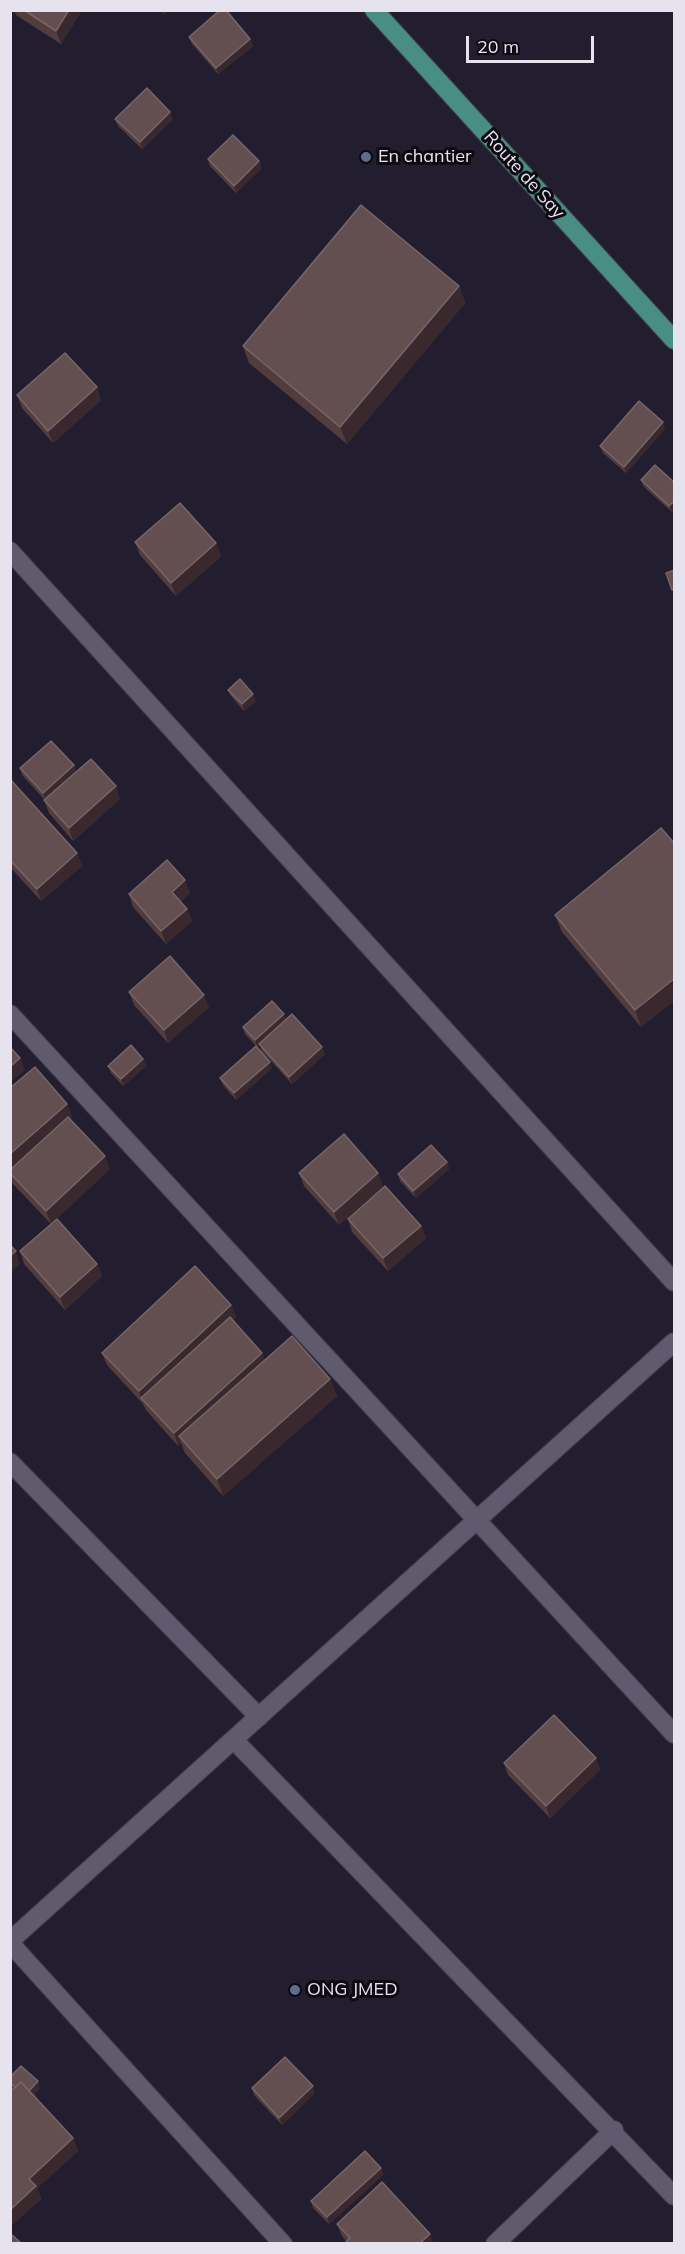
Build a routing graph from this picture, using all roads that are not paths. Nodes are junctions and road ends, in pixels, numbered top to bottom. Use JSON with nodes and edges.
{"nodes":[{"id":1,"x":374,"y":10,"type":"edge"},
{"id":2,"x":675,"y":340,"type":"edge"},
{"id":3,"x":10,"y":551,"type":"edge"},
{"id":4,"x":10,"y":1014,"type":"edge"},
{"id":5,"x":675,"y":1282,"type":"edge"},
{"id":6,"x":675,"y":1342,"type":"edge"},
{"id":7,"x":10,"y":1462,"type":"edge"},
{"id":8,"x":477,"y":1520,"type":"junction"},
{"id":9,"x":259,"y":1717,"type":"junction"},
{"id":10,"x":675,"y":1734,"type":"edge"},
{"id":11,"x":234,"y":1740,"type":"junction"},
{"id":12,"x":10,"y":1942,"type":"edge"},
{"id":13,"x":614,"y":2130,"type":"junction"},
{"id":14,"x":675,"y":2196,"type":"edge"},
{"id":15,"x":283,"y":2244,"type":"edge"},
{"id":16,"x":495,"y":2244,"type":"edge"}],
"edges":[{"from":1,"to":2,"type":"main road","name":"Route de Say"},
{"from":3,"to":5,"type":"street"},
{"from":4,"to":8,"type":"street"},
{"from":6,"to":8,"type":"street"},
{"from":7,"to":9,"type":"street"},
{"from":8,"to":9,"type":"street"},
{"from":8,"to":10,"type":"street"},
{"from":9,"to":11,"type":"street"},
{"from":11,"to":12,"type":"street"},
{"from":11,"to":13,"type":"street"},
{"from":12,"to":15,"type":"street"},
{"from":13,"to":14,"type":"street"},
{"from":13,"to":16,"type":"street"}]}
